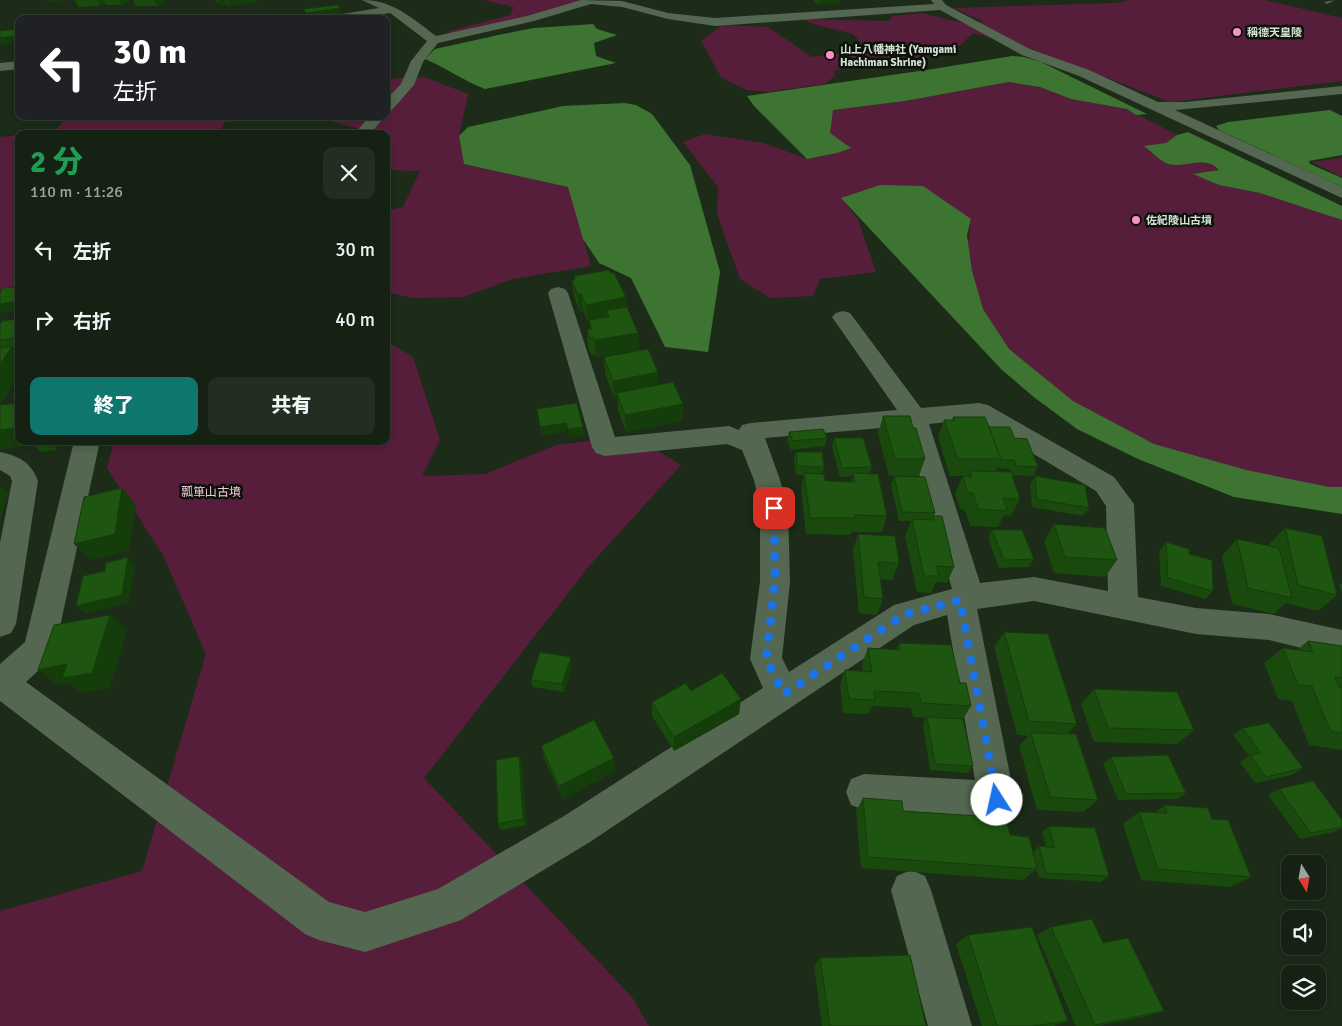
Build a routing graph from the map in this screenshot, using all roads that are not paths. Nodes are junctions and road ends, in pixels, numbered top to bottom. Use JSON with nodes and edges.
{"nodes":[{"id":1,"x":367,"y":0,"type":"edge"},
{"id":2,"x":592,"y":1,"type":"edge"},
{"id":3,"x":939,"y":3,"type":"edge"},
{"id":4,"x":768,"y":6,"type":"dead end"},
{"id":5,"x":393,"y":10,"type":"junction"},
{"id":6,"x":358,"y":15,"type":"edge"},
{"id":7,"x":778,"y":18,"type":"junction"},
{"id":8,"x":434,"y":40,"type":"junction"},
{"id":9,"x":15,"y":65,"type":"edge"},
{"id":10,"x":0,"y":67,"type":"edge"},
{"id":11,"x":1342,"y":90,"type":"edge"},
{"id":12,"x":390,"y":104,"type":"edge"},
{"id":13,"x":1153,"y":105,"type":"junction"},
{"id":14,"x":374,"y":120,"type":"edge"},
{"id":15,"x":365,"y":130,"type":"edge"},
{"id":16,"x":1342,"y":193,"type":"edge"},
{"id":17,"x":558,"y":293,"type":"dead end"},
{"id":18,"x":843,"y":317,"type":"dead end"},
{"id":19,"x":914,"y":416,"type":"junction"},
{"id":20,"x":753,"y":444,"type":"junction"},
{"id":21,"x":86,"y":445,"type":"edge"},
{"id":22,"x":0,"y":461,"type":"edge"},
{"id":23,"x":965,"y":598,"type":"junction"},
{"id":24,"x":1123,"y":607,"type":"junction"},
{"id":25,"x":0,"y":624,"type":"edge"},
{"id":26,"x":1342,"y":644,"type":"edge"},
{"id":27,"x":5,"y":684,"type":"edge"},
{"id":28,"x":784,"y":694,"type":"junction"},
{"id":29,"x":864,"y":792,"type":"dead end"},
{"id":30,"x":911,"y":890,"type":"dead end"},
{"id":31,"x":950,"y":1026,"type":"edge"}],
"edges":[{"from":1,"to":5,"type":"street"},
{"from":2,"to":7,"type":"street"},
{"from":2,"to":8,"type":"street"},
{"from":3,"to":7,"type":"street"},
{"from":3,"to":13,"type":"street"},
{"from":4,"to":7,"type":"street"},
{"from":5,"to":6,"type":"street"},
{"from":5,"to":8,"type":"street"},
{"from":8,"to":12,"type":"street"},
{"from":9,"to":10,"type":"street"},
{"from":11,"to":13,"type":"street"},
{"from":13,"to":16,"type":"street"},
{"from":14,"to":15,"type":"street"},
{"from":17,"to":20,"type":"street"},
{"from":18,"to":19,"type":"street"},
{"from":19,"to":20,"type":"street"},
{"from":19,"to":23,"type":"street"},
{"from":19,"to":24,"type":"street"},
{"from":20,"to":28,"type":"street"},
{"from":21,"to":27,"type":"street"},
{"from":22,"to":25,"type":"street"},
{"from":23,"to":24,"type":"street"},
{"from":23,"to":28,"type":"street"},
{"from":23,"to":29,"type":"street"},
{"from":24,"to":26,"type":"street"},
{"from":27,"to":28,"type":"street"},
{"from":30,"to":31,"type":"street"}]}
